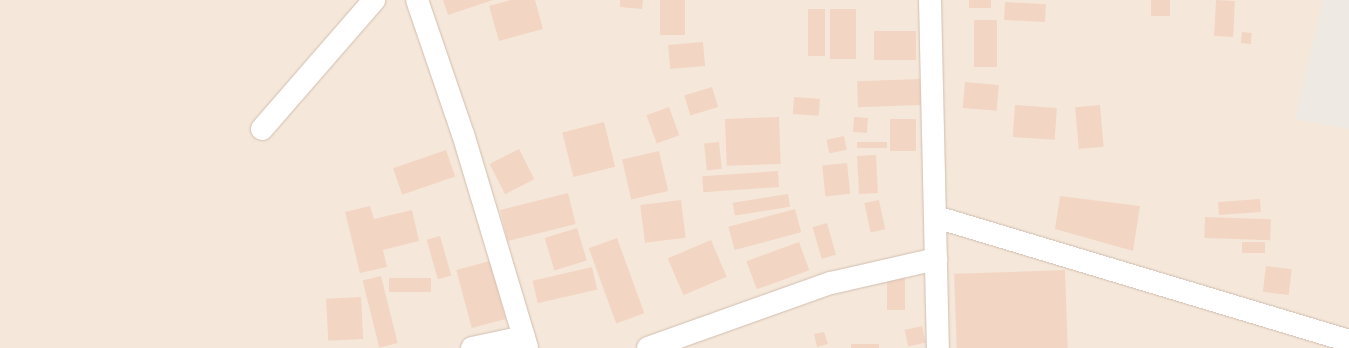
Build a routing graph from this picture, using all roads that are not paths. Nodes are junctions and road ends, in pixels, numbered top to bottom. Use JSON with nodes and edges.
{"nodes":[{"id":1,"x":374,"y":0,"type":"edge"},
{"id":2,"x":417,"y":0,"type":"edge"},
{"id":3,"x":930,"y":0,"type":"edge"},
{"id":4,"x":262,"y":129,"type":"dead end"},
{"id":5,"x":936,"y":217,"type":"junction"},
{"id":6,"x":936,"y":259,"type":"junction"},
{"id":7,"x":1349,"y":341,"type":"edge"},
{"id":8,"x":525,"y":343,"type":"edge"},
{"id":9,"x":472,"y":348,"type":"edge"},
{"id":10,"x":648,"y":348,"type":"edge"},
{"id":11,"x":938,"y":348,"type":"edge"}],
"edges":[{"from":1,"to":4,"type":"street"},
{"from":2,"to":8,"type":"street"},
{"from":3,"to":5,"type":"street"},
{"from":5,"to":6,"type":"street"},
{"from":5,"to":7,"type":"street"},
{"from":6,"to":10,"type":"street"},
{"from":6,"to":11,"type":"street"},
{"from":8,"to":9,"type":"street"}]}
